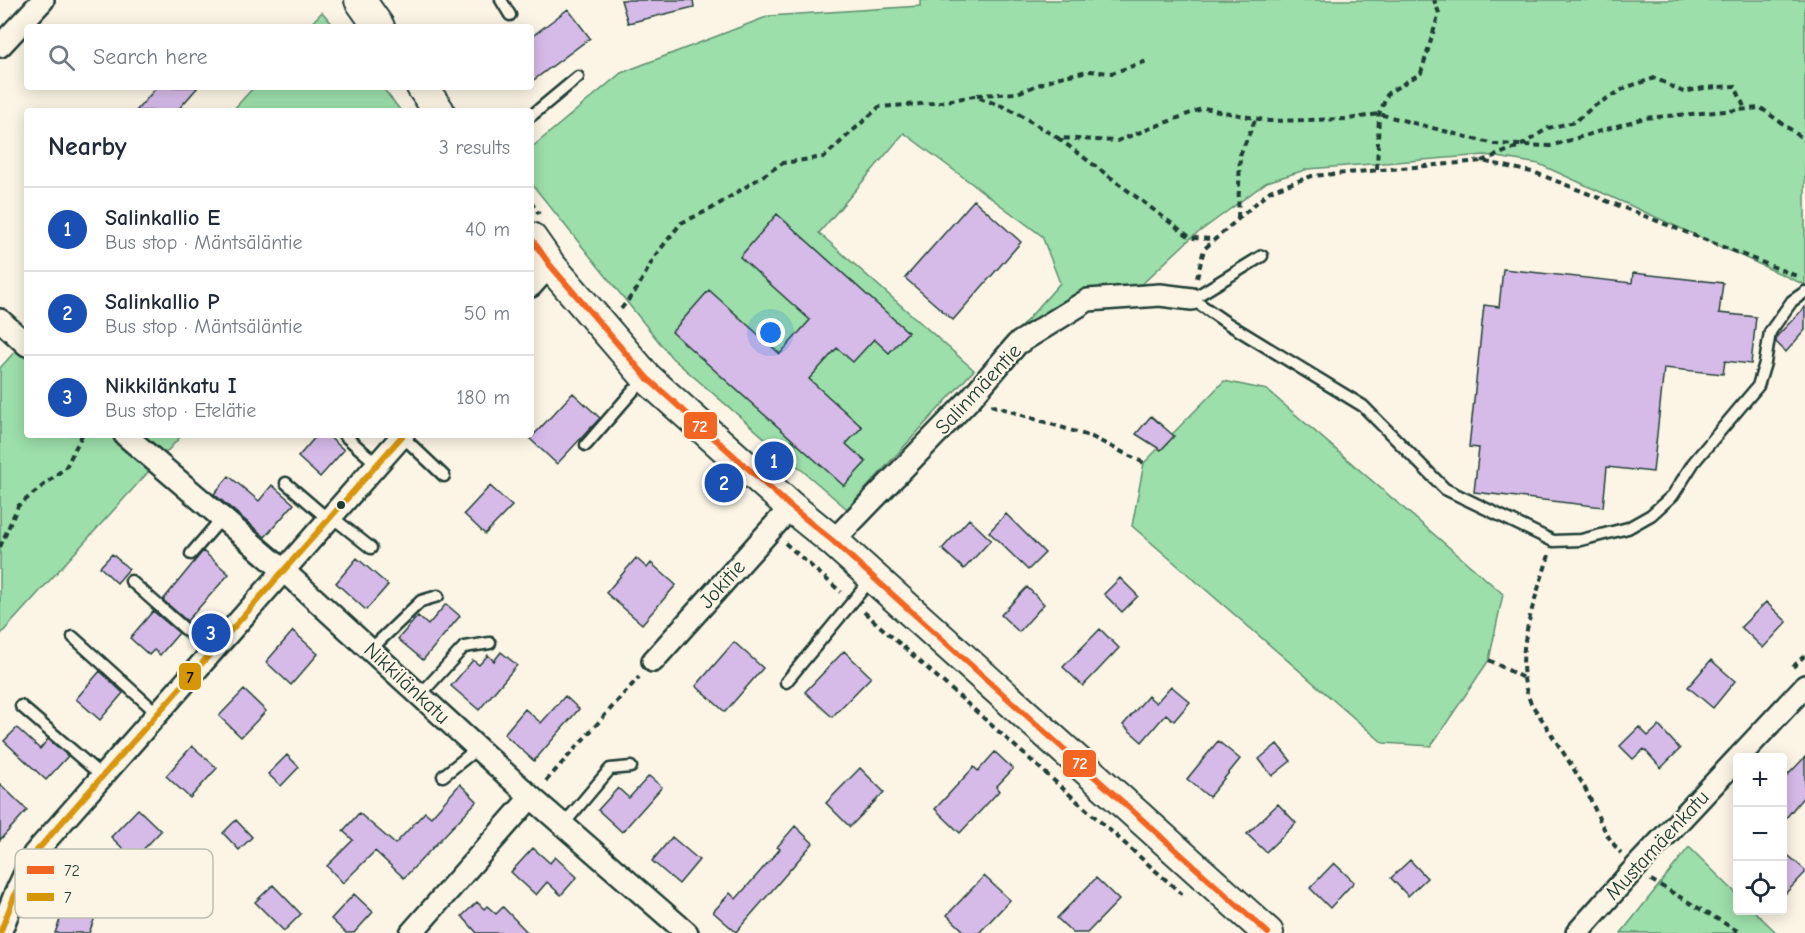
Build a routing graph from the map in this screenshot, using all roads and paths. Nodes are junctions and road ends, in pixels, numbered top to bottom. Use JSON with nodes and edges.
{"nodes":[{"id":1,"x":43,"y":0,"type":"edge"},
{"id":2,"x":360,"y":0,"type":"edge"},
{"id":3,"x":501,"y":0,"type":"edge"},
{"id":4,"x":1434,"y":0,"type":"edge"},
{"id":5,"x":510,"y":15,"type":"dead end"},
{"id":6,"x":377,"y":24,"type":"edge"},
{"id":7,"x":0,"y":46,"type":"edge"},
{"id":8,"x":1147,"y":61,"type":"dead end"},
{"id":9,"x":578,"y":77,"type":"dead end"},
{"id":10,"x":424,"y":90,"type":"edge"},
{"id":11,"x":974,"y":96,"type":"junction"},
{"id":12,"x":437,"y":108,"type":"edge"},
{"id":13,"x":1745,"y":109,"type":"junction"},
{"id":14,"x":534,"y":114,"type":"edge"},
{"id":15,"x":1380,"y":114,"type":"junction"},
{"id":16,"x":1256,"y":118,"type":"junction"},
{"id":17,"x":1058,"y":138,"type":"junction"},
{"id":18,"x":1805,"y":140,"type":"edge"},
{"id":19,"x":1522,"y":145,"type":"junction"},
{"id":20,"x":1482,"y":161,"type":"junction"},
{"id":21,"x":1377,"y":169,"type":"junction"},
{"id":22,"x":1238,"y":219,"type":"junction"},
{"id":23,"x":1215,"y":239,"type":"junction"},
{"id":24,"x":534,"y":249,"type":"edge"},
{"id":25,"x":1262,"y":256,"type":"dead end"},
{"id":26,"x":541,"y":275,"type":"edge"},
{"id":27,"x":1805,"y":279,"type":"edge"},
{"id":28,"x":1805,"y":292,"type":"edge"},
{"id":29,"x":1192,"y":299,"type":"junction"},
{"id":30,"x":618,"y":313,"type":"dead end"},
{"id":31,"x":0,"y":320,"type":"edge"},
{"id":32,"x":24,"y":342,"type":"edge"},
{"id":33,"x":647,"y":378,"type":"junction"},
{"id":34,"x":970,"y":399,"type":"junction"},
{"id":35,"x":80,"y":438,"type":"edge"},
{"id":36,"x":129,"y":438,"type":"edge"},
{"id":37,"x":347,"y":438,"type":"edge"},
{"id":38,"x":400,"y":438,"type":"edge"},
{"id":39,"x":404,"y":438,"type":"edge"},
{"id":40,"x":586,"y":445,"type":"dead end"},
{"id":41,"x":1144,"y":463,"type":"dead end"},
{"id":42,"x":377,"y":465,"type":"junction"},
{"id":43,"x":444,"y":476,"type":"dead end"},
{"id":44,"x":286,"y":483,"type":"dead end"},
{"id":45,"x":791,"y":507,"type":"junction"},
{"id":46,"x":222,"y":518,"type":"junction"},
{"id":47,"x":330,"y":518,"type":"junction"},
{"id":48,"x":833,"y":541,"type":"junction"},
{"id":49,"x":1552,"y":541,"type":"junction"},
{"id":50,"x":0,"y":547,"type":"edge"},
{"id":51,"x":371,"y":548,"type":"dead end"},
{"id":52,"x":191,"y":554,"type":"dead end"},
{"id":53,"x":285,"y":571,"type":"junction"},
{"id":54,"x":873,"y":577,"type":"junction"},
{"id":55,"x":131,"y":581,"type":"dead end"},
{"id":56,"x":438,"y":596,"type":"dead end"},
{"id":57,"x":73,"y":637,"type":"dead end"},
{"id":58,"x":490,"y":643,"type":"dead end"},
{"id":59,"x":370,"y":650,"type":"junction"},
{"id":60,"x":212,"y":653,"type":"junction"},
{"id":61,"x":1489,"y":660,"type":"dead end"},
{"id":62,"x":653,"y":661,"type":"joint"},
{"id":63,"x":1523,"y":678,"type":"junction"},
{"id":64,"x":786,"y":682,"type":"dead end"},
{"id":65,"x":1805,"y":686,"type":"edge"},
{"id":66,"x":420,"y":695,"type":"junction"},
{"id":67,"x":21,"y":706,"type":"dead end"},
{"id":68,"x":158,"y":714,"type":"junction"},
{"id":69,"x":478,"y":748,"type":"junction"},
{"id":70,"x":1743,"y":753,"type":"edge"},
{"id":71,"x":1733,"y":763,"type":"edge"},
{"id":72,"x":631,"y":767,"type":"dead end"},
{"id":73,"x":443,"y":776,"type":"dead end"},
{"id":74,"x":103,"y":777,"type":"junction"},
{"id":75,"x":531,"y":798,"type":"junction"},
{"id":76,"x":563,"y":825,"type":"junction"},
{"id":77,"x":38,"y":849,"type":"edge"},
{"id":78,"x":1636,"y":867,"type":"junction"},
{"id":79,"x":15,"y":895,"type":"edge"},
{"id":80,"x":0,"y":933,"type":"edge"},
{"id":81,"x":411,"y":933,"type":"edge"},
{"id":82,"x":687,"y":933,"type":"edge"},
{"id":83,"x":1268,"y":933,"type":"edge"},
{"id":84,"x":1578,"y":933,"type":"edge"},
{"id":85,"x":1741,"y":933,"type":"edge"}],
"edges":[{"from":1,"to":7,"type":"street"},
{"from":2,"to":6,"type":"street"},
{"from":3,"to":5,"type":"lane"},
{"from":4,"to":15,"type":"path"},
{"from":8,"to":11,"type":"path"},
{"from":9,"to":14,"type":"lane"},
{"from":10,"to":12,"type":"street"},
{"from":11,"to":17,"type":"path"},
{"from":11,"to":30,"type":"path"},
{"from":13,"to":18,"type":"path"},
{"from":13,"to":19,"type":"path"},
{"from":13,"to":19,"type":"path"},
{"from":15,"to":16,"type":"path"},
{"from":15,"to":19,"type":"path"},
{"from":15,"to":21,"type":"path"},
{"from":16,"to":17,"type":"path"},
{"from":16,"to":22,"type":"path"},
{"from":17,"to":23,"type":"path"},
{"from":19,"to":20,"type":"path"},
{"from":20,"to":21,"type":"path"},
{"from":20,"to":27,"type":"path"},
{"from":21,"to":22,"type":"path"},
{"from":22,"to":23,"type":"path"},
{"from":23,"to":29,"type":"path"},
{"from":24,"to":26,"type":"street"},
{"from":25,"to":29,"type":"lane"},
{"from":26,"to":33,"type":"street"},
{"from":28,"to":49,"type":"lane"},
{"from":29,"to":34,"type":"street","name":"Salinmäentie"},
{"from":29,"to":49,"type":"lane"},
{"from":31,"to":32,"type":"street"},
{"from":33,"to":40,"type":"lane"},
{"from":33,"to":45,"type":"street"},
{"from":34,"to":41,"type":"path"},
{"from":34,"to":48,"type":"street","name":"Salinmäentie"},
{"from":35,"to":50,"type":"path"},
{"from":36,"to":46,"type":"street","name":"Nikkilänkatu"},
{"from":37,"to":42,"type":"lane"},
{"from":38,"to":42,"type":"street"},
{"from":39,"to":43,"type":"lane"},
{"from":42,"to":47,"type":"street"},
{"from":44,"to":47,"type":"lane"},
{"from":45,"to":48,"type":"street"},
{"from":45,"to":62,"type":"street","name":"Jokitie"},
{"from":46,"to":52,"type":"lane"},
{"from":46,"to":53,"type":"street","name":"Nikkilänkatu"},
{"from":47,"to":51,"type":"lane"},
{"from":47,"to":53,"type":"street"},
{"from":48,"to":54,"type":"street"},
{"from":49,"to":63,"type":"path"},
{"from":53,"to":59,"type":"street","name":"Nikkilänkatu"},
{"from":53,"to":60,"type":"street"},
{"from":54,"to":64,"type":"lane"},
{"from":54,"to":83,"type":"street"},
{"from":55,"to":60,"type":"lane"},
{"from":56,"to":59,"type":"lane"},
{"from":57,"to":68,"type":"lane"},
{"from":58,"to":66,"type":"lane"},
{"from":59,"to":66,"type":"street","name":"Nikkilänkatu"},
{"from":60,"to":68,"type":"street"},
{"from":61,"to":63,"type":"path"},
{"from":62,"to":75,"type":"path"},
{"from":63,"to":78,"type":"path"},
{"from":65,"to":70,"type":"street","name":"Mustamäenkatu"},
{"from":66,"to":69,"type":"street","name":"Nikkilänkatu"},
{"from":67,"to":74,"type":"lane"},
{"from":68,"to":74,"type":"street"},
{"from":69,"to":73,"type":"lane"},
{"from":69,"to":75,"type":"street","name":"Nikkilänkatu"},
{"from":71,"to":78,"type":"street","name":"Mustamäenkatu"},
{"from":72,"to":76,"type":"lane"},
{"from":74,"to":77,"type":"street"},
{"from":75,"to":76,"type":"street","name":"Nikkilänkatu"},
{"from":75,"to":81,"type":"street"},
{"from":76,"to":82,"type":"street","name":"Nikkilänkatu"},
{"from":78,"to":84,"type":"street","name":"Mustamäenkatu"},
{"from":78,"to":85,"type":"path"},
{"from":79,"to":80,"type":"street"}]}
